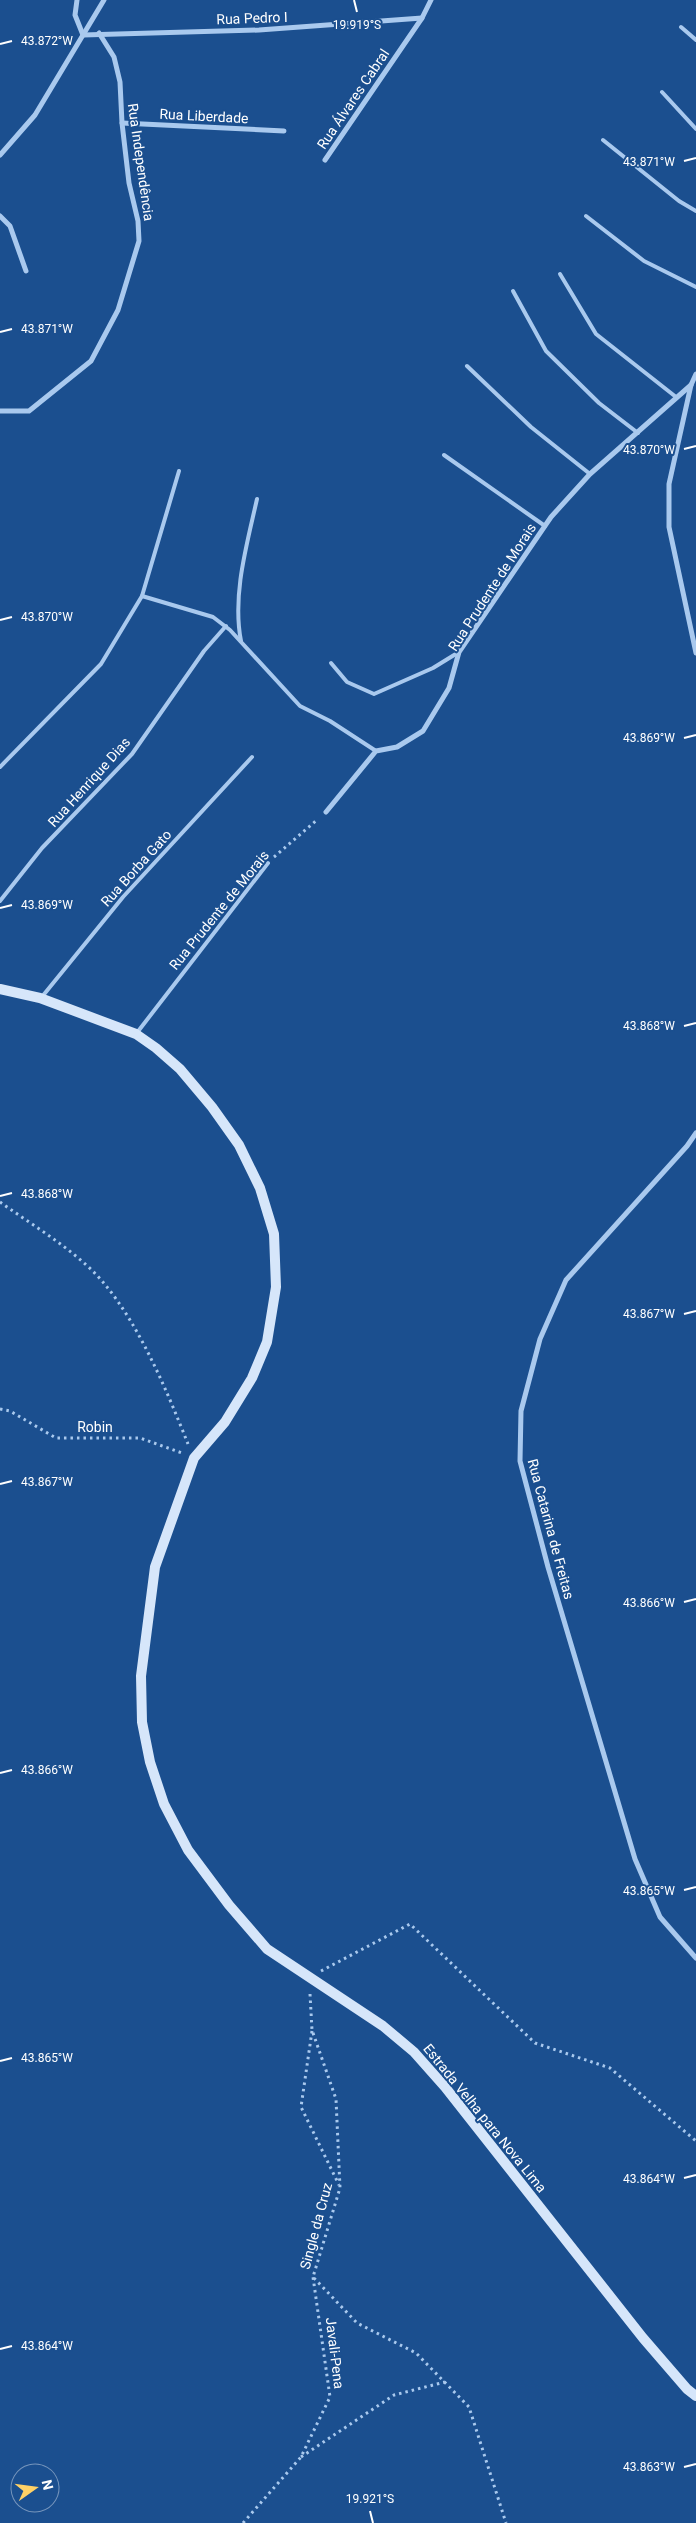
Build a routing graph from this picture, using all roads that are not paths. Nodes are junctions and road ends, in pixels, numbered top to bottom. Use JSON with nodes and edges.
{"nodes":[{"id":1,"x":77,"y":0,"type":"edge"},
{"id":2,"x":104,"y":0,"type":"edge"},
{"id":3,"x":432,"y":0,"type":"edge"},
{"id":4,"x":422,"y":18,"type":"junction"},
{"id":5,"x":681,"y":27,"type":"dead end"},
{"id":6,"x":99,"y":33,"type":"junction"},
{"id":7,"x":83,"y":35,"type":"junction"},
{"id":8,"x":696,"y":40,"type":"edge"},
{"id":9,"x":662,"y":92,"type":"dead end"},
{"id":10,"x":122,"y":123,"type":"junction"},
{"id":11,"x":696,"y":129,"type":"edge"},
{"id":12,"x":284,"y":131,"type":"dead end"},
{"id":13,"x":603,"y":140,"type":"dead end"},
{"id":14,"x":0,"y":155,"type":"edge"},
{"id":15,"x":325,"y":160,"type":"dead end"},
{"id":16,"x":696,"y":211,"type":"edge"},
{"id":17,"x":0,"y":216,"type":"edge"},
{"id":18,"x":586,"y":216,"type":"dead end"},
{"id":19,"x":26,"y":271,"type":"dead end"},
{"id":20,"x":560,"y":274,"type":"dead end"},
{"id":21,"x":696,"y":287,"type":"edge"},
{"id":22,"x":513,"y":291,"type":"dead end"},
{"id":23,"x":467,"y":366,"type":"dead end"},
{"id":24,"x":696,"y":374,"type":"edge"},
{"id":25,"x":691,"y":385,"type":"junction"},
{"id":26,"x":676,"y":397,"type":"junction"},
{"id":27,"x":0,"y":410,"type":"edge"},
{"id":28,"x":638,"y":432,"type":"junction"},
{"id":29,"x":444,"y":455,"type":"dead end"},
{"id":30,"x":179,"y":471,"type":"dead end"},
{"id":31,"x":590,"y":474,"type":"junction"},
{"id":32,"x":257,"y":499,"type":"dead end"},
{"id":33,"x":545,"y":526,"type":"junction"},
{"id":34,"x":142,"y":596,"type":"junction"},
{"id":35,"x":226,"y":626,"type":"junction"},
{"id":36,"x":240,"y":641,"type":"junction"},
{"id":37,"x":459,"y":652,"type":"junction"},
{"id":38,"x":696,"y":653,"type":"edge"},
{"id":39,"x":331,"y":663,"type":"dead end"},
{"id":40,"x":376,"y":751,"type":"junction"},
{"id":41,"x":252,"y":757,"type":"dead end"},
{"id":42,"x":0,"y":767,"type":"edge"},
{"id":43,"x":326,"y":812,"type":"road end"},
{"id":44,"x":268,"y":863,"type":"road end"},
{"id":45,"x":0,"y":901,"type":"edge"},
{"id":46,"x":0,"y":989,"type":"edge"},
{"id":47,"x":40,"y":998,"type":"junction"},
{"id":48,"x":136,"y":1034,"type":"junction"},
{"id":49,"x":696,"y":1133,"type":"edge"},
{"id":50,"x":696,"y":1958,"type":"edge"},
{"id":51,"x":696,"y":2396,"type":"edge"}],
"edges":[{"from":1,"to":7,"type":"street"},
{"from":2,"to":7,"type":"street"},
{"from":3,"to":4,"type":"street","name":"Rua Álvares Cabral"},
{"from":4,"to":6,"type":"street","name":"Rua Pedro I"},
{"from":4,"to":15,"type":"street","name":"Rua Álvares Cabral"},
{"from":5,"to":8,"type":"lane"},
{"from":6,"to":7,"type":"street","name":"Rua Pedro I"},
{"from":6,"to":10,"type":"street","name":"Rua Independência"},
{"from":7,"to":14,"type":"street"},
{"from":9,"to":11,"type":"lane"},
{"from":10,"to":12,"type":"street","name":"Rua Liberdade"},
{"from":10,"to":27,"type":"street","name":"Rua Independência"},
{"from":13,"to":16,"type":"lane"},
{"from":17,"to":19,"type":"street"},
{"from":18,"to":21,"type":"lane"},
{"from":20,"to":26,"type":"lane"},
{"from":22,"to":28,"type":"lane"},
{"from":23,"to":31,"type":"lane"},
{"from":24,"to":25,"type":"street"},
{"from":25,"to":26,"type":"street","name":"Rua Prudente de Morais"},
{"from":25,"to":38,"type":"street"},
{"from":26,"to":28,"type":"street","name":"Rua Prudente de Morais"},
{"from":28,"to":31,"type":"street","name":"Rua Prudente de Morais"},
{"from":29,"to":33,"type":"lane"},
{"from":30,"to":34,"type":"lane"},
{"from":31,"to":33,"type":"street","name":"Rua Prudente de Morais"},
{"from":32,"to":36,"type":"lane"},
{"from":33,"to":37,"type":"street","name":"Rua Prudente de Morais"},
{"from":34,"to":35,"type":"lane"},
{"from":34,"to":42,"type":"lane"},
{"from":35,"to":36,"type":"lane"},
{"from":35,"to":45,"type":"lane","name":"Rua Henrique Dias"},
{"from":36,"to":40,"type":"lane"},
{"from":37,"to":39,"type":"lane"},
{"from":37,"to":40,"type":"street","name":"Rua Prudente de Morais"},
{"from":40,"to":43,"type":"street"},
{"from":41,"to":47,"type":"lane","name":"Rua Borba Gato"},
{"from":44,"to":48,"type":"lane","name":"Rua Prudente de Morais"},
{"from":46,"to":47,"type":"street","name":"Estrada Velha para Nova Lima"},
{"from":47,"to":48,"type":"street","name":"Estrada Velha para Nova Lima"},
{"from":48,"to":51,"type":"street","name":"Estrada Velha para Nova Lima"},
{"from":49,"to":50,"type":"street","name":"Rua Catarina de Freitas"}]}
